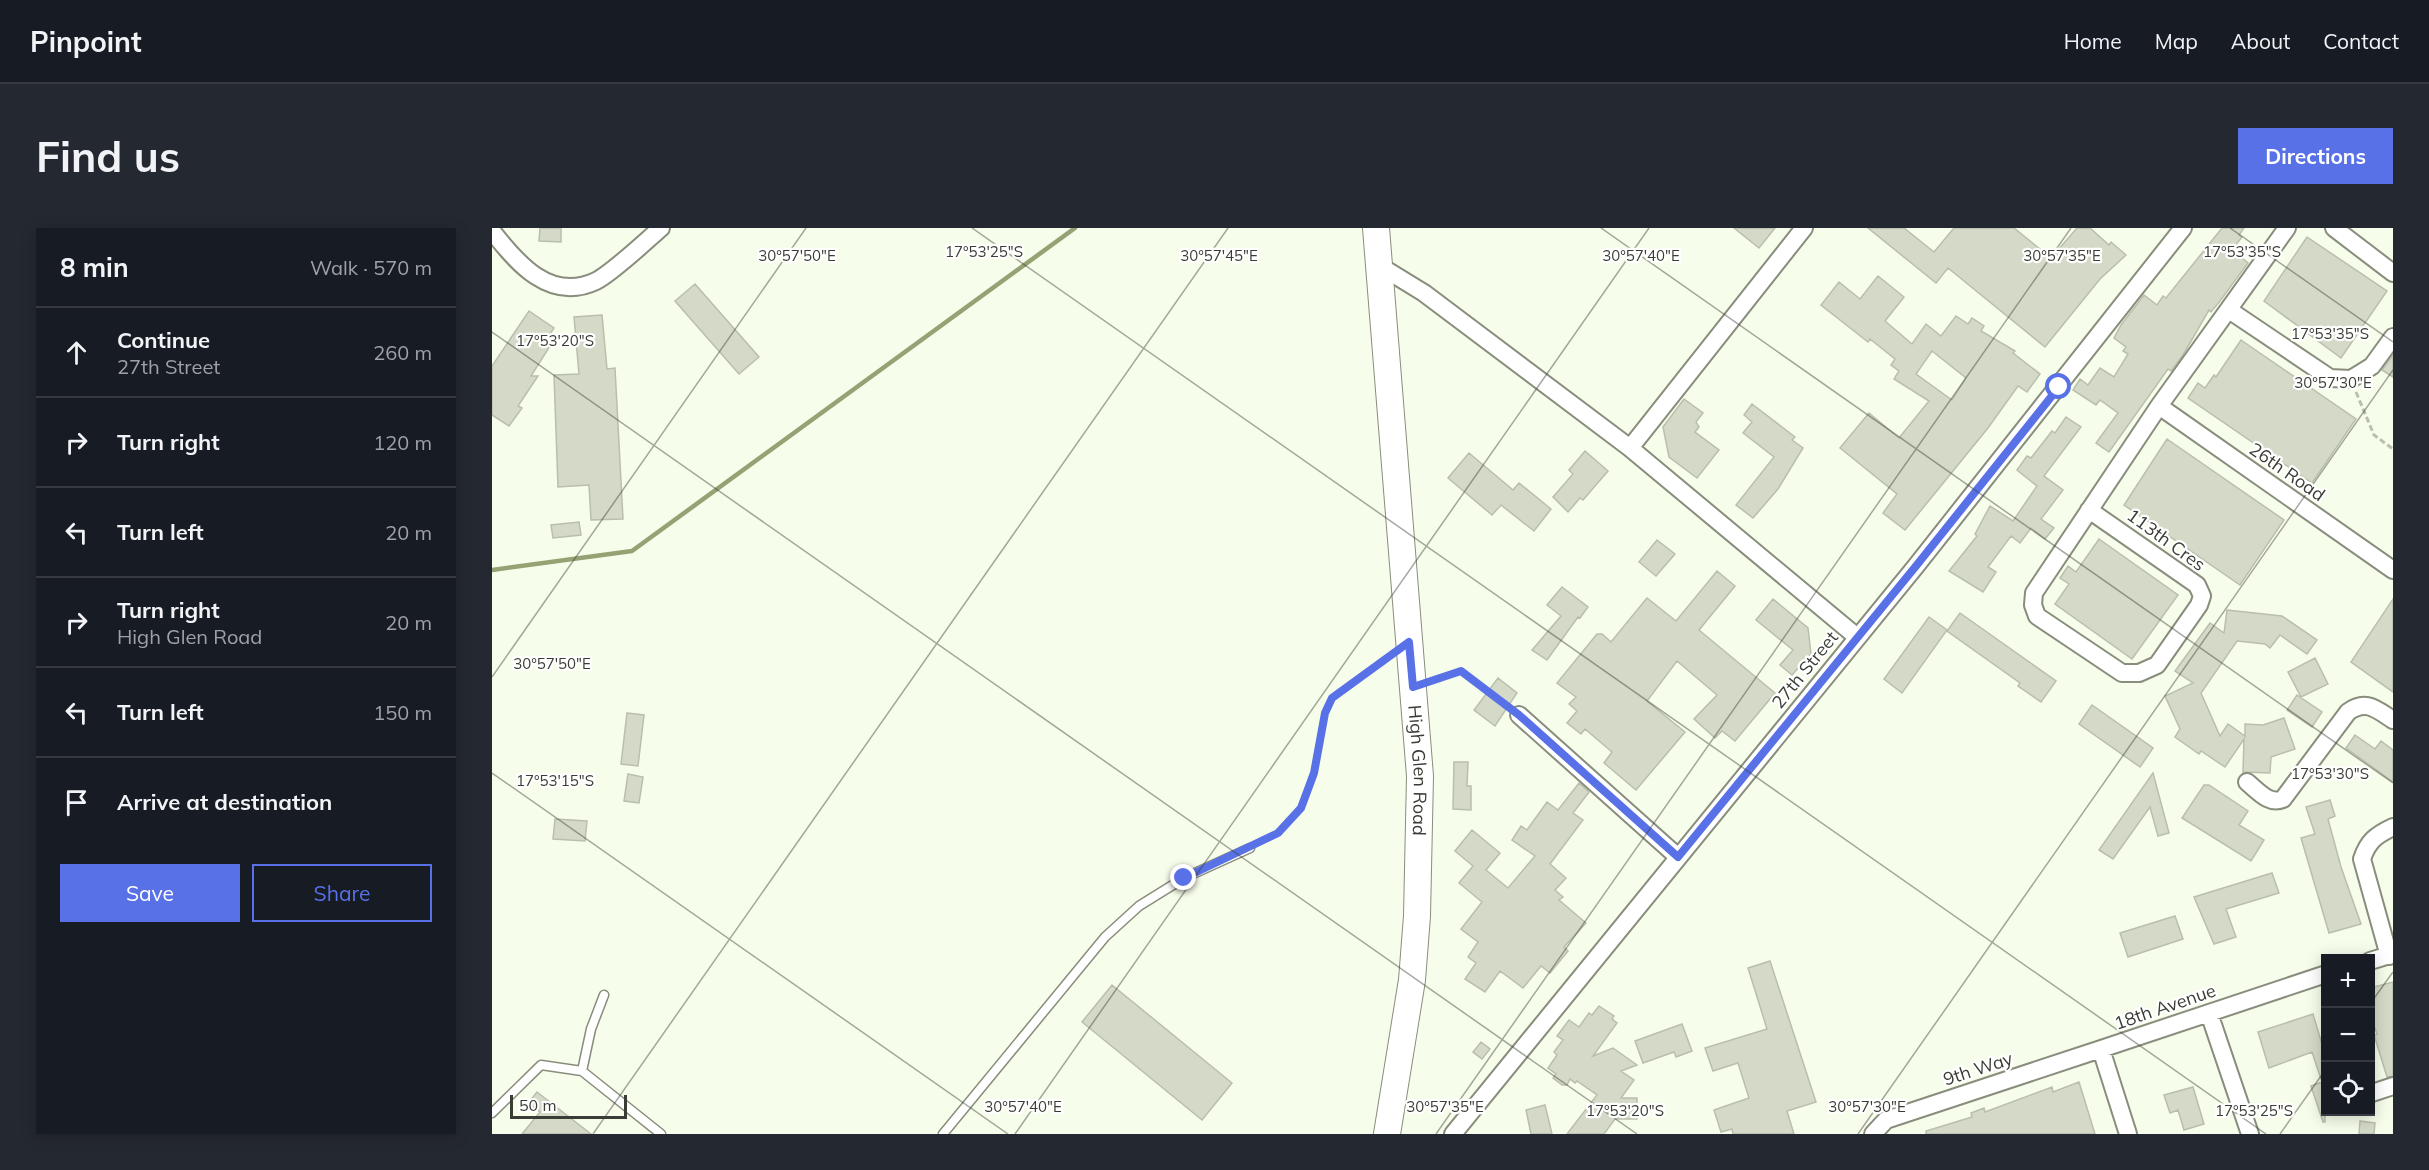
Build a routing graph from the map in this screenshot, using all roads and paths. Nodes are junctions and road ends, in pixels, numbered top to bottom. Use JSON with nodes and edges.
{"nodes":[{"id":1,"x":662,"y":228,"type":"edge"},
{"id":2,"x":1376,"y":228,"type":"edge"},
{"id":3,"x":1804,"y":228,"type":"edge"},
{"id":4,"x":2183,"y":228,"type":"edge"},
{"id":5,"x":2287,"y":228,"type":"edge"},
{"id":6,"x":2334,"y":228,"type":"edge"},
{"id":7,"x":492,"y":231,"type":"edge"},
{"id":8,"x":1380,"y":266,"type":"junction"},
{"id":9,"x":2393,"y":273,"type":"edge"},
{"id":10,"x":2229,"y":310,"type":"junction"},
{"id":11,"x":2393,"y":337,"type":"edge"},
{"id":12,"x":2351,"y":379,"type":"junction"},
{"id":13,"x":2159,"y":406,"type":"junction"},
{"id":14,"x":1630,"y":448,"type":"junction"},
{"id":15,"x":2393,"y":449,"type":"edge"},
{"id":16,"x":2089,"y":510,"type":"junction"},
{"id":17,"x":2393,"y":570,"type":"edge"},
{"id":18,"x":1857,"y":637,"type":"junction"},
{"id":19,"x":1409,"y":642,"type":"junction"},
{"id":20,"x":1413,"y":687,"type":"junction"},
{"id":21,"x":1519,"y":715,"type":"joint"},
{"id":22,"x":2393,"y":720,"type":"edge"},
{"id":23,"x":2247,"y":782,"type":"dead end"},
{"id":24,"x":2393,"y":827,"type":"edge"},
{"id":25,"x":1250,"y":848,"type":"joint"},
{"id":26,"x":1678,"y":857,"type":"junction"},
{"id":27,"x":2391,"y":955,"type":"edge"},
{"id":28,"x":2375,"y":960,"type":"edge"},
{"id":29,"x":2321,"y":975,"type":"edge"},
{"id":30,"x":604,"y":995,"type":"dead end"},
{"id":31,"x":2210,"y":1013,"type":"junction"},
{"id":32,"x":2102,"y":1049,"type":"junction"},
{"id":33,"x":582,"y":1071,"type":"junction"},
{"id":34,"x":2393,"y":1086,"type":"edge"},
{"id":35,"x":2375,"y":1091,"type":"edge"},
{"id":36,"x":492,"y":1113,"type":"edge"},
{"id":37,"x":661,"y":1134,"type":"edge"},
{"id":38,"x":943,"y":1134,"type":"edge"},
{"id":39,"x":1387,"y":1134,"type":"edge"},
{"id":40,"x":1454,"y":1134,"type":"edge"},
{"id":41,"x":1873,"y":1134,"type":"edge"},
{"id":42,"x":2128,"y":1134,"type":"edge"},
{"id":43,"x":2250,"y":1134,"type":"edge"}],
"edges":[{"from":1,"to":7,"type":"street"},
{"from":2,"to":8,"type":"main road","name":"High Glen Road"},
{"from":3,"to":14,"type":"street"},
{"from":4,"to":18,"type":"street","name":"27th Street"},
{"from":5,"to":10,"type":"street"},
{"from":6,"to":9,"type":"street"},
{"from":8,"to":14,"type":"street"},
{"from":8,"to":19,"type":"main road","name":"High Glen Road"},
{"from":10,"to":12,"type":"street"},
{"from":10,"to":13,"type":"street"},
{"from":11,"to":12,"type":"street"},
{"from":12,"to":15,"type":"path"},
{"from":13,"to":16,"type":"street"},
{"from":13,"to":17,"type":"street","name":"26th Road"},
{"from":14,"to":18,"type":"street"},
{"from":16,"to":16,"type":"street","name":"113th Cres"},
{"from":18,"to":26,"type":"street","name":"27th Street"},
{"from":19,"to":20,"type":"main road","name":"High Glen Road"},
{"from":19,"to":25,"type":"path"},
{"from":20,"to":21,"type":"path"},
{"from":20,"to":39,"type":"main road","name":"High Glen Road"},
{"from":21,"to":26,"type":"street"},
{"from":22,"to":23,"type":"street"},
{"from":24,"to":27,"type":"street"},
{"from":25,"to":38,"type":"lane"},
{"from":26,"to":40,"type":"street","name":"27th Street"},
{"from":27,"to":28,"type":"street"},
{"from":29,"to":31,"type":"street","name":"18th Avenue"},
{"from":30,"to":33,"type":"lane"},
{"from":31,"to":32,"type":"street","name":"18th Avenue"},
{"from":31,"to":43,"type":"street"},
{"from":32,"to":41,"type":"street","name":"9th Way"},
{"from":32,"to":42,"type":"street","name":"18th Avenue"},
{"from":33,"to":36,"type":"lane"},
{"from":33,"to":37,"type":"lane"},
{"from":34,"to":35,"type":"street"}]}
